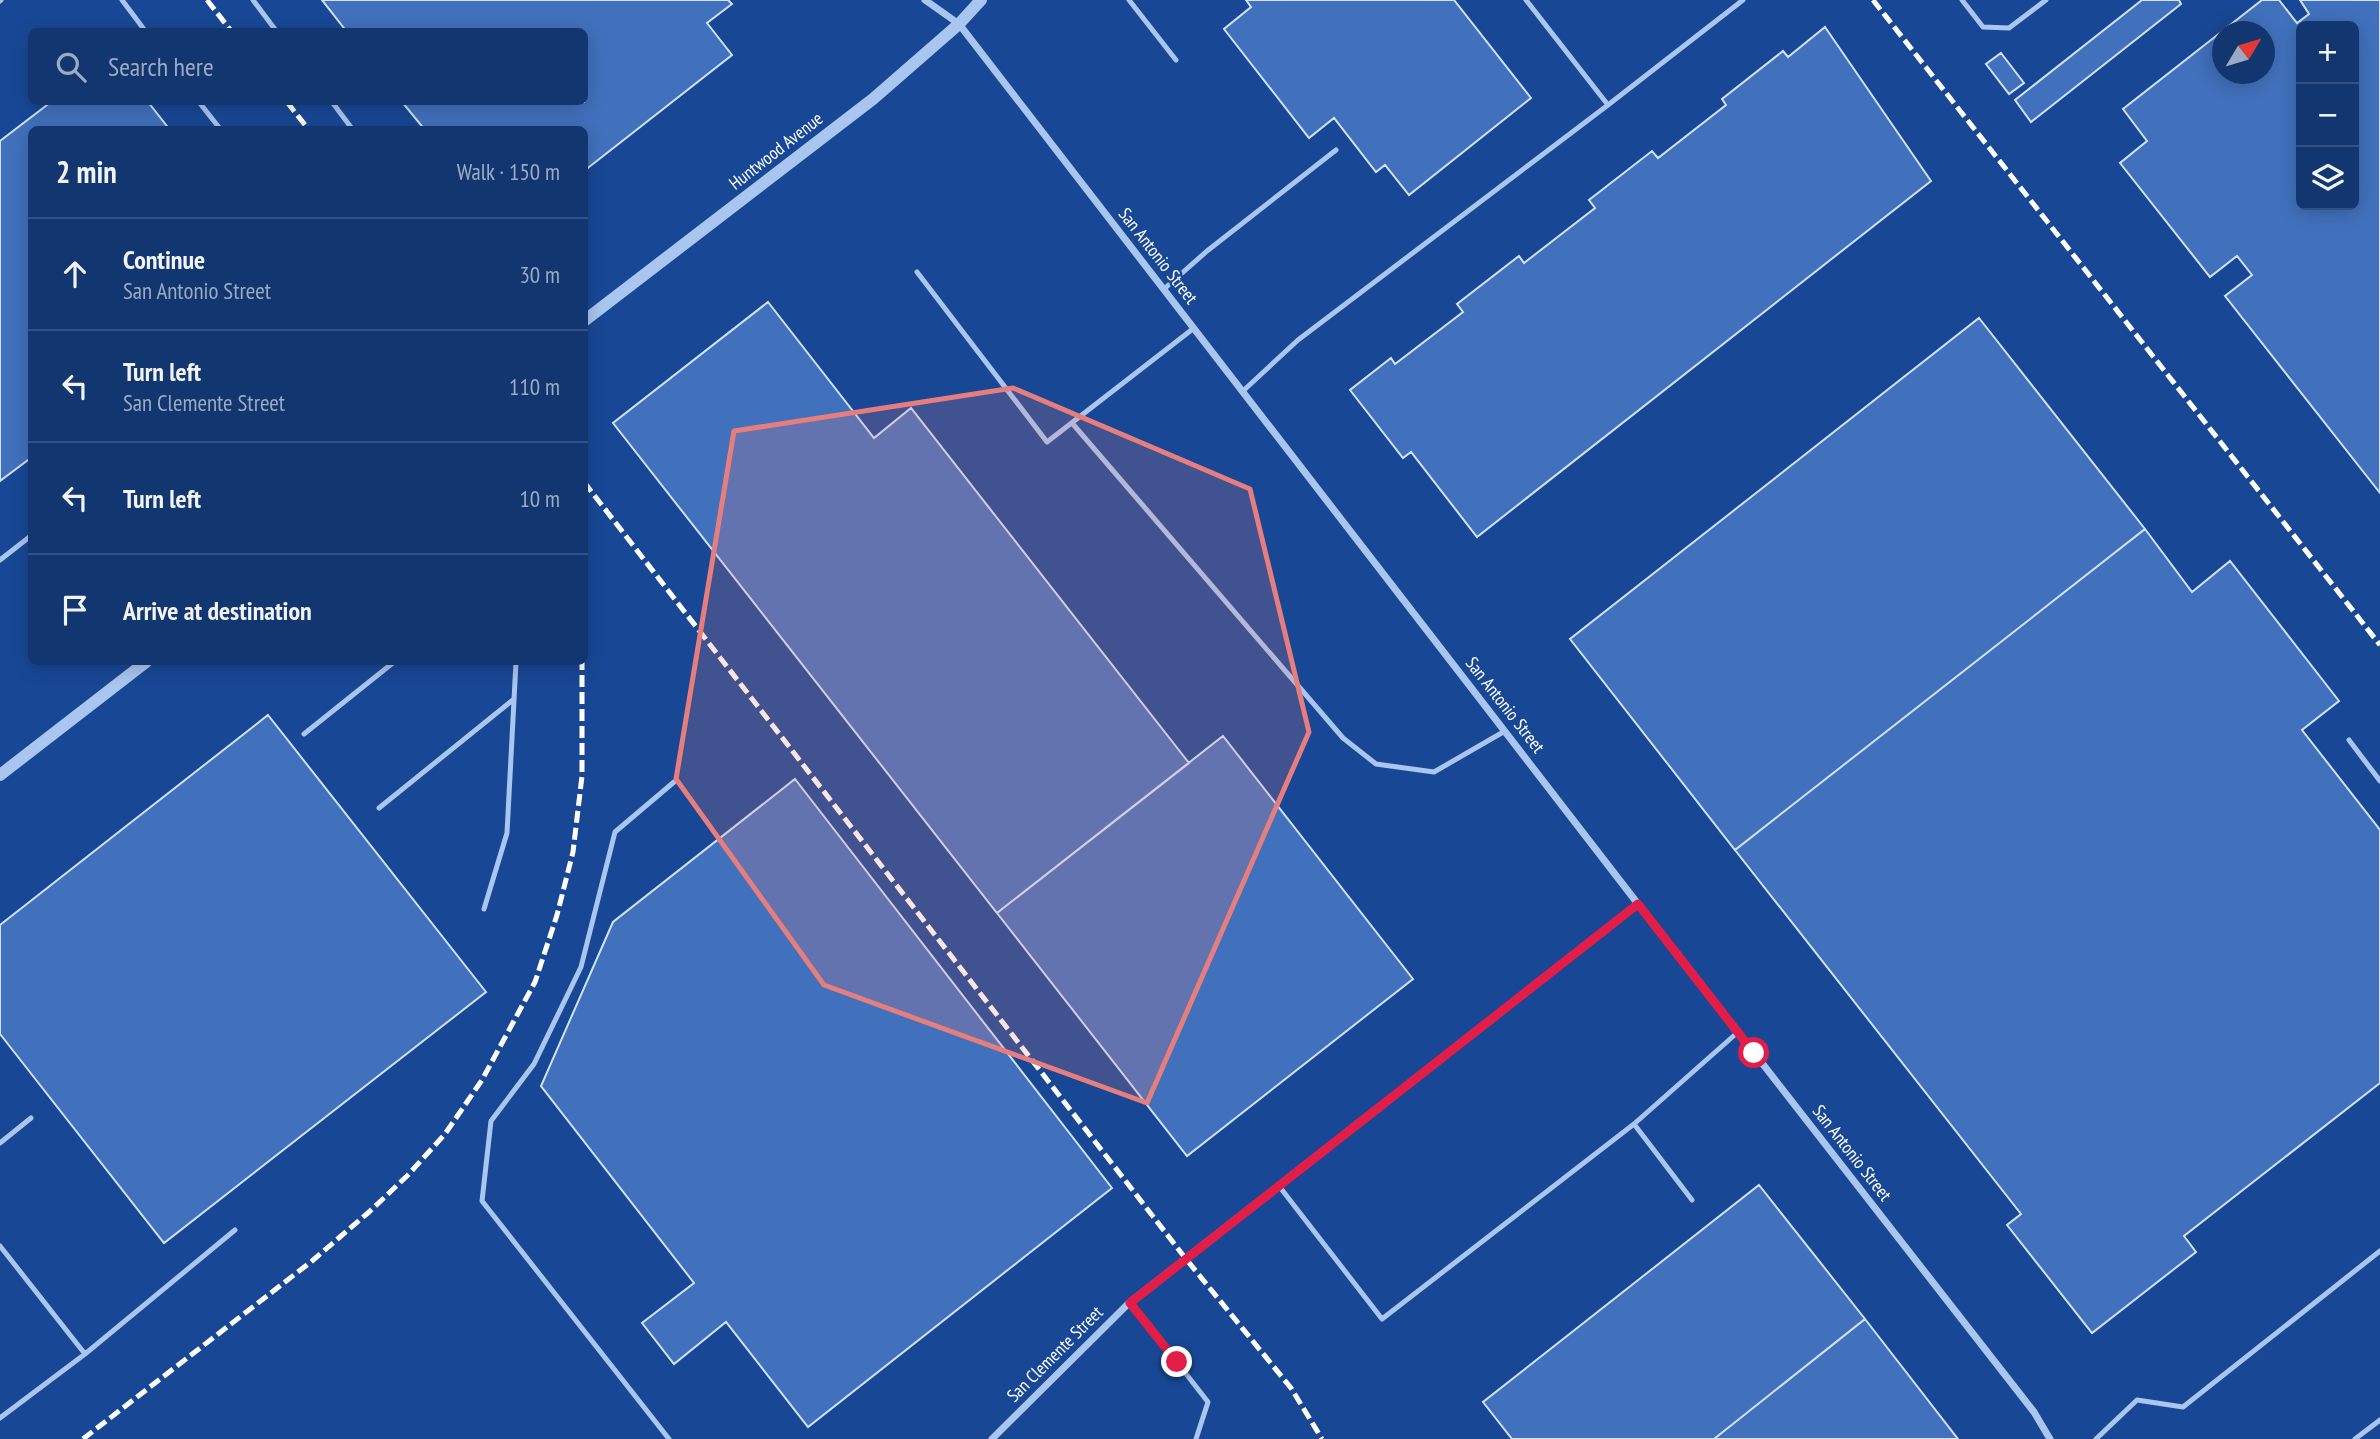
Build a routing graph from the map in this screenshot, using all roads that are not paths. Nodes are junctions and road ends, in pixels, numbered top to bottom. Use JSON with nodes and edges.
{"nodes":[{"id":1,"x":122,"y":0,"type":"edge"},
{"id":2,"x":253,"y":0,"type":"edge"},
{"id":3,"x":925,"y":0,"type":"edge"},
{"id":4,"x":981,"y":0,"type":"edge"},
{"id":5,"x":1129,"y":0,"type":"edge"},
{"id":6,"x":1526,"y":0,"type":"edge"},
{"id":7,"x":1742,"y":0,"type":"edge"},
{"id":8,"x":1962,"y":0,"type":"edge"},
{"id":9,"x":2046,"y":0,"type":"edge"},
{"id":10,"x":959,"y":24,"type":"junction"},
{"id":11,"x":143,"y":28,"type":"edge"},
{"id":12,"x":274,"y":28,"type":"edge"},
{"id":13,"x":1175,"y":60,"type":"dead end"},
{"id":14,"x":201,"y":105,"type":"edge"},
{"id":15,"x":334,"y":105,"type":"edge"},
{"id":16,"x":1608,"y":105,"type":"junction"},
{"id":17,"x":217,"y":126,"type":"edge"},
{"id":18,"x":350,"y":126,"type":"edge"},
{"id":19,"x":1336,"y":150,"type":"dead end"},
{"id":20,"x":917,"y":272,"type":"dead end"},
{"id":21,"x":1164,"y":289,"type":"junction"},
{"id":22,"x":588,"y":318,"type":"edge"},
{"id":23,"x":1194,"y":328,"type":"junction"},
{"id":24,"x":1243,"y":391,"type":"junction"},
{"id":25,"x":1072,"y":423,"type":"junction"},
{"id":26,"x":28,"y":538,"type":"edge"},
{"id":27,"x":0,"y":560,"type":"edge"},
{"id":28,"x":142,"y":665,"type":"edge"},
{"id":29,"x":390,"y":665,"type":"edge"},
{"id":30,"x":516,"y":665,"type":"edge"},
{"id":31,"x":514,"y":699,"type":"junction"},
{"id":32,"x":1505,"y":731,"type":"junction"},
{"id":33,"x":304,"y":734,"type":"dead end"},
{"id":34,"x":2349,"y":740,"type":"dead end"},
{"id":35,"x":0,"y":775,"type":"edge"},
{"id":36,"x":2380,"y":781,"type":"edge"},
{"id":37,"x":674,"y":782,"type":"dead end"},
{"id":38,"x":379,"y":808,"type":"dead end"},
{"id":39,"x":1638,"y":904,"type":"junction"},
{"id":40,"x":484,"y":909,"type":"dead end"},
{"id":41,"x":1738,"y":1032,"type":"junction"},
{"id":42,"x":32,"y":1118,"type":"dead end"},
{"id":43,"x":1633,"y":1124,"type":"junction"},
{"id":44,"x":0,"y":1143,"type":"edge"},
{"id":45,"x":1279,"y":1186,"type":"junction"},
{"id":46,"x":1692,"y":1199,"type":"dead end"},
{"id":47,"x":235,"y":1230,"type":"dead end"},
{"id":48,"x":0,"y":1246,"type":"edge"},
{"id":49,"x":2380,"y":1251,"type":"edge"},
{"id":50,"x":1130,"y":1303,"type":"junction"},
{"id":51,"x":85,"y":1354,"type":"junction"},
{"id":52,"x":0,"y":1418,"type":"edge"},
{"id":53,"x":2380,"y":1420,"type":"edge"},
{"id":54,"x":670,"y":1439,"type":"edge"},
{"id":55,"x":992,"y":1439,"type":"edge"},
{"id":56,"x":1197,"y":1439,"type":"edge"},
{"id":57,"x":2050,"y":1439,"type":"edge"},
{"id":58,"x":2096,"y":1439,"type":"edge"},
{"id":59,"x":2355,"y":1439,"type":"edge"}],
"edges":[{"from":1,"to":11,"type":"lane"},
{"from":2,"to":12,"type":"lane"},
{"from":3,"to":10,"type":"street","name":"San Antonio Street"},
{"from":4,"to":10,"type":"street","name":"Huntwood Avenue"},
{"from":5,"to":13,"type":"lane"},
{"from":6,"to":16,"type":"lane"},
{"from":7,"to":16,"type":"lane"},
{"from":8,"to":9,"type":"lane"},
{"from":10,"to":21,"type":"street","name":"San Antonio Street"},
{"from":10,"to":22,"type":"street","name":"Huntwood Avenue"},
{"from":14,"to":17,"type":"lane"},
{"from":15,"to":18,"type":"lane"},
{"from":16,"to":24,"type":"lane"},
{"from":19,"to":21,"type":"lane"},
{"from":20,"to":25,"type":"lane"},
{"from":21,"to":23,"type":"street","name":"San Antonio Street"},
{"from":23,"to":24,"type":"street","name":"San Antonio Street"},
{"from":23,"to":25,"type":"lane"},
{"from":24,"to":32,"type":"street","name":"San Antonio Street"},
{"from":25,"to":32,"type":"lane"},
{"from":26,"to":27,"type":"lane"},
{"from":28,"to":35,"type":"street"},
{"from":29,"to":33,"type":"lane"},
{"from":30,"to":31,"type":"lane"},
{"from":31,"to":38,"type":"lane"},
{"from":31,"to":40,"type":"lane"},
{"from":32,"to":39,"type":"street","name":"San Antonio Street"},
{"from":34,"to":36,"type":"lane"},
{"from":37,"to":54,"type":"lane"},
{"from":39,"to":41,"type":"street","name":"San Antonio Street"},
{"from":39,"to":45,"type":"street","name":"San Clemente Street"},
{"from":41,"to":43,"type":"lane"},
{"from":41,"to":57,"type":"street","name":"San Antonio Street"},
{"from":42,"to":44,"type":"lane"},
{"from":43,"to":45,"type":"lane"},
{"from":43,"to":46,"type":"lane"},
{"from":45,"to":50,"type":"street","name":"San Clemente Street"},
{"from":47,"to":51,"type":"lane"},
{"from":48,"to":51,"type":"lane"},
{"from":49,"to":58,"type":"lane"},
{"from":50,"to":55,"type":"street","name":"San Clemente Street"},
{"from":50,"to":56,"type":"lane"},
{"from":51,"to":52,"type":"lane"},
{"from":53,"to":59,"type":"lane"}]}
